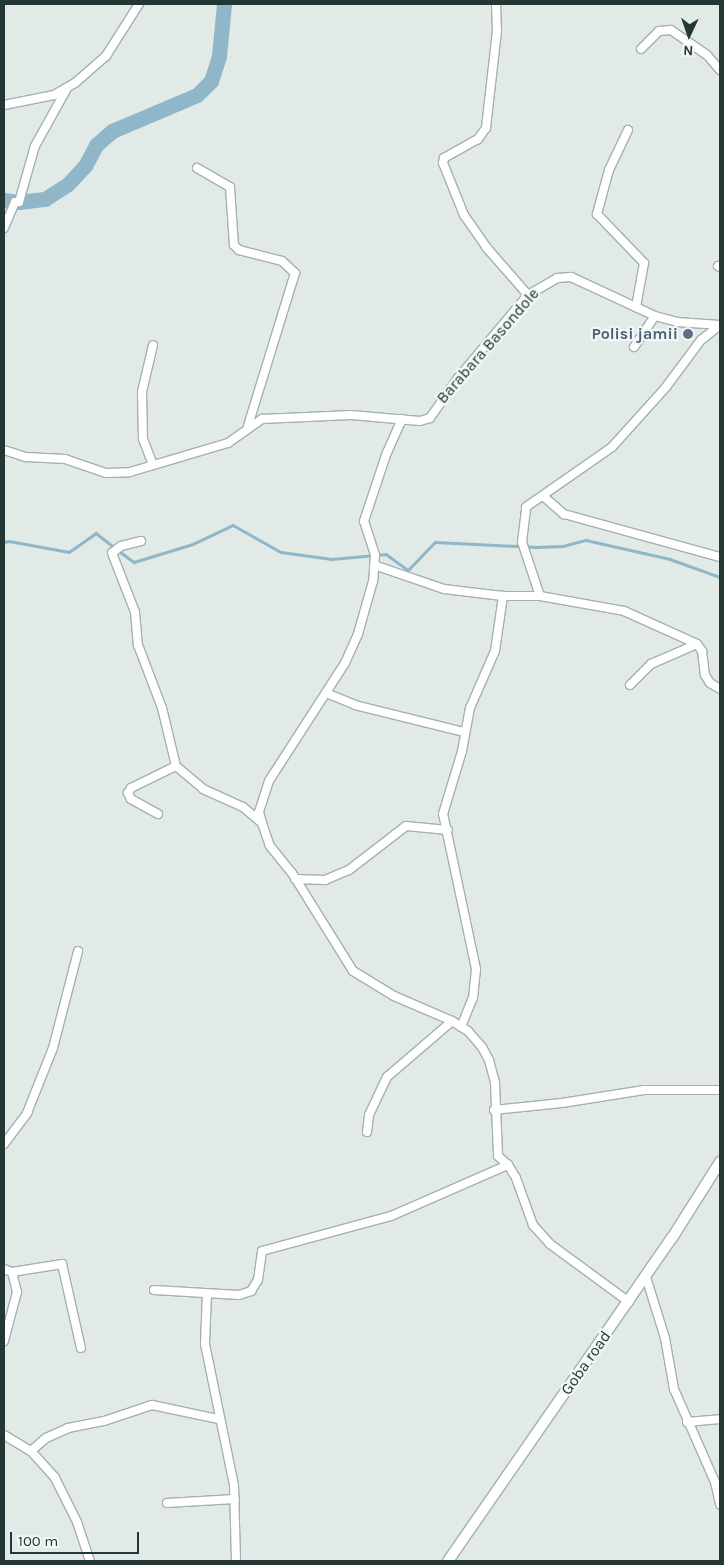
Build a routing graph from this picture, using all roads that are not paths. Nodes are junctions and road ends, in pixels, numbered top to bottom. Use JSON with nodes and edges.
{"nodes":[{"id":1,"x":140,"y":4,"type":"edge"},
{"id":2,"x":496,"y":4,"type":"edge"},
{"id":3,"x":641,"y":49,"type":"dead end"},
{"id":4,"x":720,"y":70,"type":"edge"},
{"id":5,"x":66,"y":90,"type":"junction"},
{"id":6,"x":4,"y":104,"type":"edge"},
{"id":7,"x":628,"y":130,"type":"dead end"},
{"id":8,"x":197,"y":168,"type":"dead end"},
{"id":9,"x":4,"y":228,"type":"edge"},
{"id":10,"x":528,"y":295,"type":"junction"},
{"id":11,"x":636,"y":307,"type":"junction"},
{"id":12,"x":655,"y":316,"type":"junction"},
{"id":13,"x":719,"y":326,"type":"edge"},
{"id":14,"x":153,"y":345,"type":"dead end"},
{"id":15,"x":634,"y":347,"type":"dead end"},
{"id":16,"x":402,"y":419,"type":"junction"},
{"id":17,"x":248,"y":426,"type":"junction"},
{"id":18,"x":4,"y":450,"type":"edge"},
{"id":19,"x":153,"y":465,"type":"junction"},
{"id":20,"x":543,"y":496,"type":"junction"},
{"id":21,"x":141,"y":541,"type":"dead end"},
{"id":22,"x":720,"y":558,"type":"edge"},
{"id":23,"x":374,"y":565,"type":"junction"},
{"id":24,"x":504,"y":596,"type":"junction"},
{"id":25,"x":540,"y":596,"type":"junction"},
{"id":26,"x":697,"y":644,"type":"junction"},
{"id":27,"x":630,"y":685,"type":"dead end"},
{"id":28,"x":720,"y":689,"type":"edge"},
{"id":29,"x":326,"y":693,"type":"junction"},
{"id":30,"x":464,"y":732,"type":"junction"},
{"id":31,"x":176,"y":766,"type":"junction"},
{"id":32,"x":158,"y":814,"type":"dead end"},
{"id":33,"x":262,"y":823,"type":"junction"},
{"id":34,"x":448,"y":830,"type":"junction"},
{"id":35,"x":295,"y":878,"type":"junction"},
{"id":36,"x":78,"y":951,"type":"dead end"},
{"id":37,"x":452,"y":1022,"type":"junction"},
{"id":38,"x":461,"y":1027,"type":"junction"},
{"id":39,"x":720,"y":1090,"type":"edge"},
{"id":40,"x":494,"y":1110,"type":"junction"},
{"id":41,"x":367,"y":1132,"type":"dead end"},
{"id":42,"x":4,"y":1144,"type":"edge"},
{"id":43,"x":720,"y":1162,"type":"edge"},
{"id":44,"x":508,"y":1165,"type":"junction"},
{"id":45,"x":4,"y":1269,"type":"edge"},
{"id":46,"x":12,"y":1272,"type":"junction"},
{"id":47,"x":646,"y":1277,"type":"junction"},
{"id":48,"x":154,"y":1290,"type":"dead end"},
{"id":49,"x":207,"y":1294,"type":"junction"},
{"id":50,"x":629,"y":1302,"type":"junction"},
{"id":51,"x":4,"y":1341,"type":"edge"},
{"id":52,"x":80,"y":1348,"type":"dead end"},
{"id":53,"x":218,"y":1418,"type":"junction"},
{"id":54,"x":720,"y":1419,"type":"edge"},
{"id":55,"x":687,"y":1422,"type":"junction"},
{"id":56,"x":4,"y":1436,"type":"edge"},
{"id":57,"x":31,"y":1452,"type":"junction"},
{"id":58,"x":718,"y":1480,"type":"edge"},
{"id":59,"x":235,"y":1499,"type":"junction"},
{"id":60,"x":168,"y":1503,"type":"dead end"},
{"id":61,"x":720,"y":1504,"type":"edge"},
{"id":62,"x":90,"y":1561,"type":"edge"},
{"id":63,"x":236,"y":1561,"type":"edge"},
{"id":64,"x":448,"y":1561,"type":"edge"}],
"edges":[{"from":1,"to":5,"type":"street"},
{"from":2,"to":10,"type":"street"},
{"from":3,"to":4,"type":"street"},
{"from":5,"to":6,"type":"street"},
{"from":5,"to":9,"type":"street"},
{"from":7,"to":11,"type":"street"},
{"from":8,"to":17,"type":"street"},
{"from":10,"to":11,"type":"street","name":"Barabara Basondole"},
{"from":10,"to":16,"type":"street","name":"Barabara Basondole"},
{"from":11,"to":12,"type":"street","name":"Barabara Basondole"},
{"from":12,"to":13,"type":"street","name":"Barabara Basondole"},
{"from":12,"to":15,"type":"street"},
{"from":13,"to":20,"type":"street"},
{"from":14,"to":19,"type":"street"},
{"from":16,"to":17,"type":"street","name":"Barabara Basondole"},
{"from":16,"to":23,"type":"street"},
{"from":17,"to":19,"type":"street"},
{"from":18,"to":19,"type":"street"},
{"from":20,"to":22,"type":"street"},
{"from":20,"to":25,"type":"street"},
{"from":21,"to":31,"type":"street"},
{"from":23,"to":24,"type":"street"},
{"from":23,"to":29,"type":"street"},
{"from":24,"to":25,"type":"street"},
{"from":24,"to":30,"type":"street"},
{"from":25,"to":26,"type":"street"},
{"from":26,"to":27,"type":"street"},
{"from":26,"to":28,"type":"street"},
{"from":29,"to":30,"type":"street"},
{"from":29,"to":33,"type":"street"},
{"from":30,"to":34,"type":"street"},
{"from":31,"to":32,"type":"street"},
{"from":31,"to":33,"type":"street"},
{"from":33,"to":35,"type":"street"},
{"from":34,"to":35,"type":"street"},
{"from":34,"to":38,"type":"street"},
{"from":35,"to":37,"type":"street"},
{"from":36,"to":42,"type":"street"},
{"from":37,"to":38,"type":"street"},
{"from":37,"to":41,"type":"street"},
{"from":38,"to":40,"type":"street"},
{"from":39,"to":40,"type":"street"},
{"from":40,"to":44,"type":"street"},
{"from":43,"to":47,"type":"main road","name":"Goba road"},
{"from":44,"to":49,"type":"street"},
{"from":44,"to":50,"type":"street"},
{"from":45,"to":46,"type":"street"},
{"from":46,"to":51,"type":"street"},
{"from":46,"to":52,"type":"street"},
{"from":47,"to":50,"type":"main road","name":"Goba road"},
{"from":47,"to":55,"type":"street"},
{"from":48,"to":49,"type":"street"},
{"from":49,"to":53,"type":"street"},
{"from":50,"to":64,"type":"main road","name":"Goba road"},
{"from":53,"to":57,"type":"street"},
{"from":53,"to":59,"type":"street"},
{"from":54,"to":55,"type":"street"},
{"from":55,"to":58,"type":"street"},
{"from":56,"to":57,"type":"street"},
{"from":57,"to":62,"type":"street"},
{"from":58,"to":61,"type":"street"},
{"from":59,"to":60,"type":"street"},
{"from":59,"to":63,"type":"street"}]}
